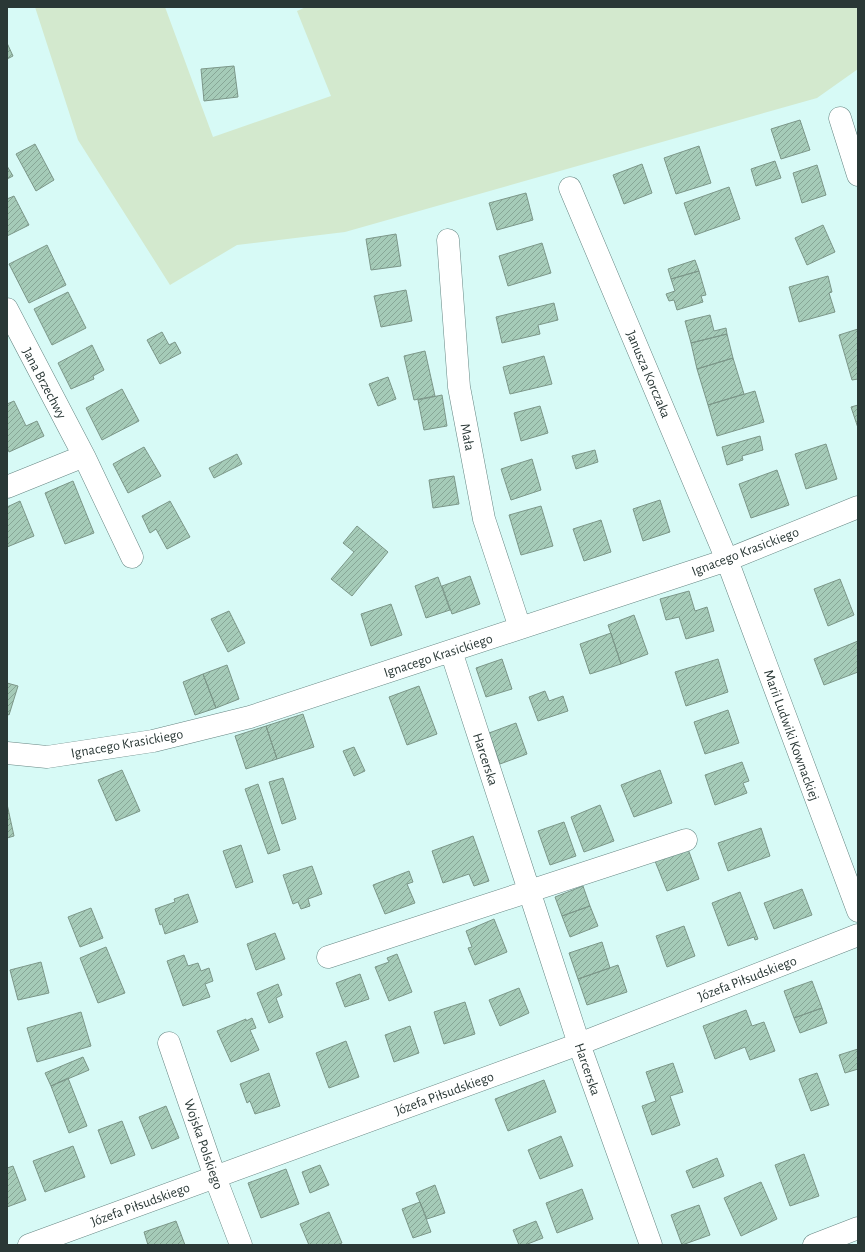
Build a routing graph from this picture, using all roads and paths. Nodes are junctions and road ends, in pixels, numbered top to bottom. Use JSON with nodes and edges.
{"nodes":[{"id":1,"x":840,"y":118,"type":"dead end"},
{"id":2,"x":858,"y":175,"type":"edge"},
{"id":3,"x":570,"y":188,"type":"dead end"},
{"id":4,"x":448,"y":240,"type":"dead end"},
{"id":5,"x":7,"y":309,"type":"edge"},
{"id":6,"x":84,"y":456,"type":"junction"},
{"id":7,"x":7,"y":487,"type":"edge"},
{"id":8,"x":858,"y":507,"type":"edge"},
{"id":9,"x":132,"y":557,"type":"dead end"},
{"id":10,"x":727,"y":560,"type":"junction"},
{"id":11,"x":520,"y":628,"type":"junction"},
{"id":12,"x":451,"y":651,"type":"junction"},
{"id":13,"x":7,"y":752,"type":"edge"},
{"id":14,"x":686,"y":840,"type":"dead end"},
{"id":15,"x":529,"y":891,"type":"junction"},
{"id":16,"x":858,"y":911,"type":"edge"},
{"id":17,"x":858,"y":936,"type":"edge"},
{"id":18,"x":328,"y":957,"type":"dead end"},
{"id":19,"x":169,"y":1043,"type":"dead end"},
{"id":20,"x":579,"y":1044,"type":"junction"},
{"id":21,"x":215,"y":1177,"type":"junction"},
{"id":22,"x":858,"y":1228,"type":"edge"},
{"id":23,"x":29,"y":1245,"type":"edge"},
{"id":24,"x":241,"y":1245,"type":"edge"},
{"id":25,"x":651,"y":1245,"type":"edge"},
{"id":26,"x":814,"y":1245,"type":"edge"}],
"edges":[{"from":1,"to":2,"type":"street"},
{"from":3,"to":10,"type":"street","name":"Janusza Korczaka"},
{"from":4,"to":11,"type":"street","name":"Mała"},
{"from":5,"to":6,"type":"street","name":"Jana Brzechwy"},
{"from":6,"to":7,"type":"street"},
{"from":6,"to":9,"type":"street","name":"Jana Brzechwy"},
{"from":8,"to":10,"type":"street","name":"Ignacego Krasickiego"},
{"from":10,"to":11,"type":"street","name":"Ignacego Krasickiego"},
{"from":10,"to":16,"type":"street","name":"Marii Ludwiki Kownackiej"},
{"from":11,"to":12,"type":"street","name":"Ignacego Krasickiego"},
{"from":12,"to":13,"type":"street","name":"Ignacego Krasickiego"},
{"from":12,"to":15,"type":"street","name":"Harcerska"},
{"from":14,"to":15,"type":"street"},
{"from":15,"to":18,"type":"street"},
{"from":15,"to":20,"type":"street","name":"Harcerska"},
{"from":17,"to":20,"type":"street","name":"Józefa Piłsudskiego"},
{"from":19,"to":21,"type":"street","name":"Wojska Polskiego"},
{"from":20,"to":21,"type":"street","name":"Józefa Piłsudskiego"},
{"from":20,"to":25,"type":"street","name":"Harcerska"},
{"from":21,"to":23,"type":"street","name":"Józefa Piłsudskiego"},
{"from":21,"to":24,"type":"street","name":"Wojska Polskiego"},
{"from":22,"to":26,"type":"street"}]}
